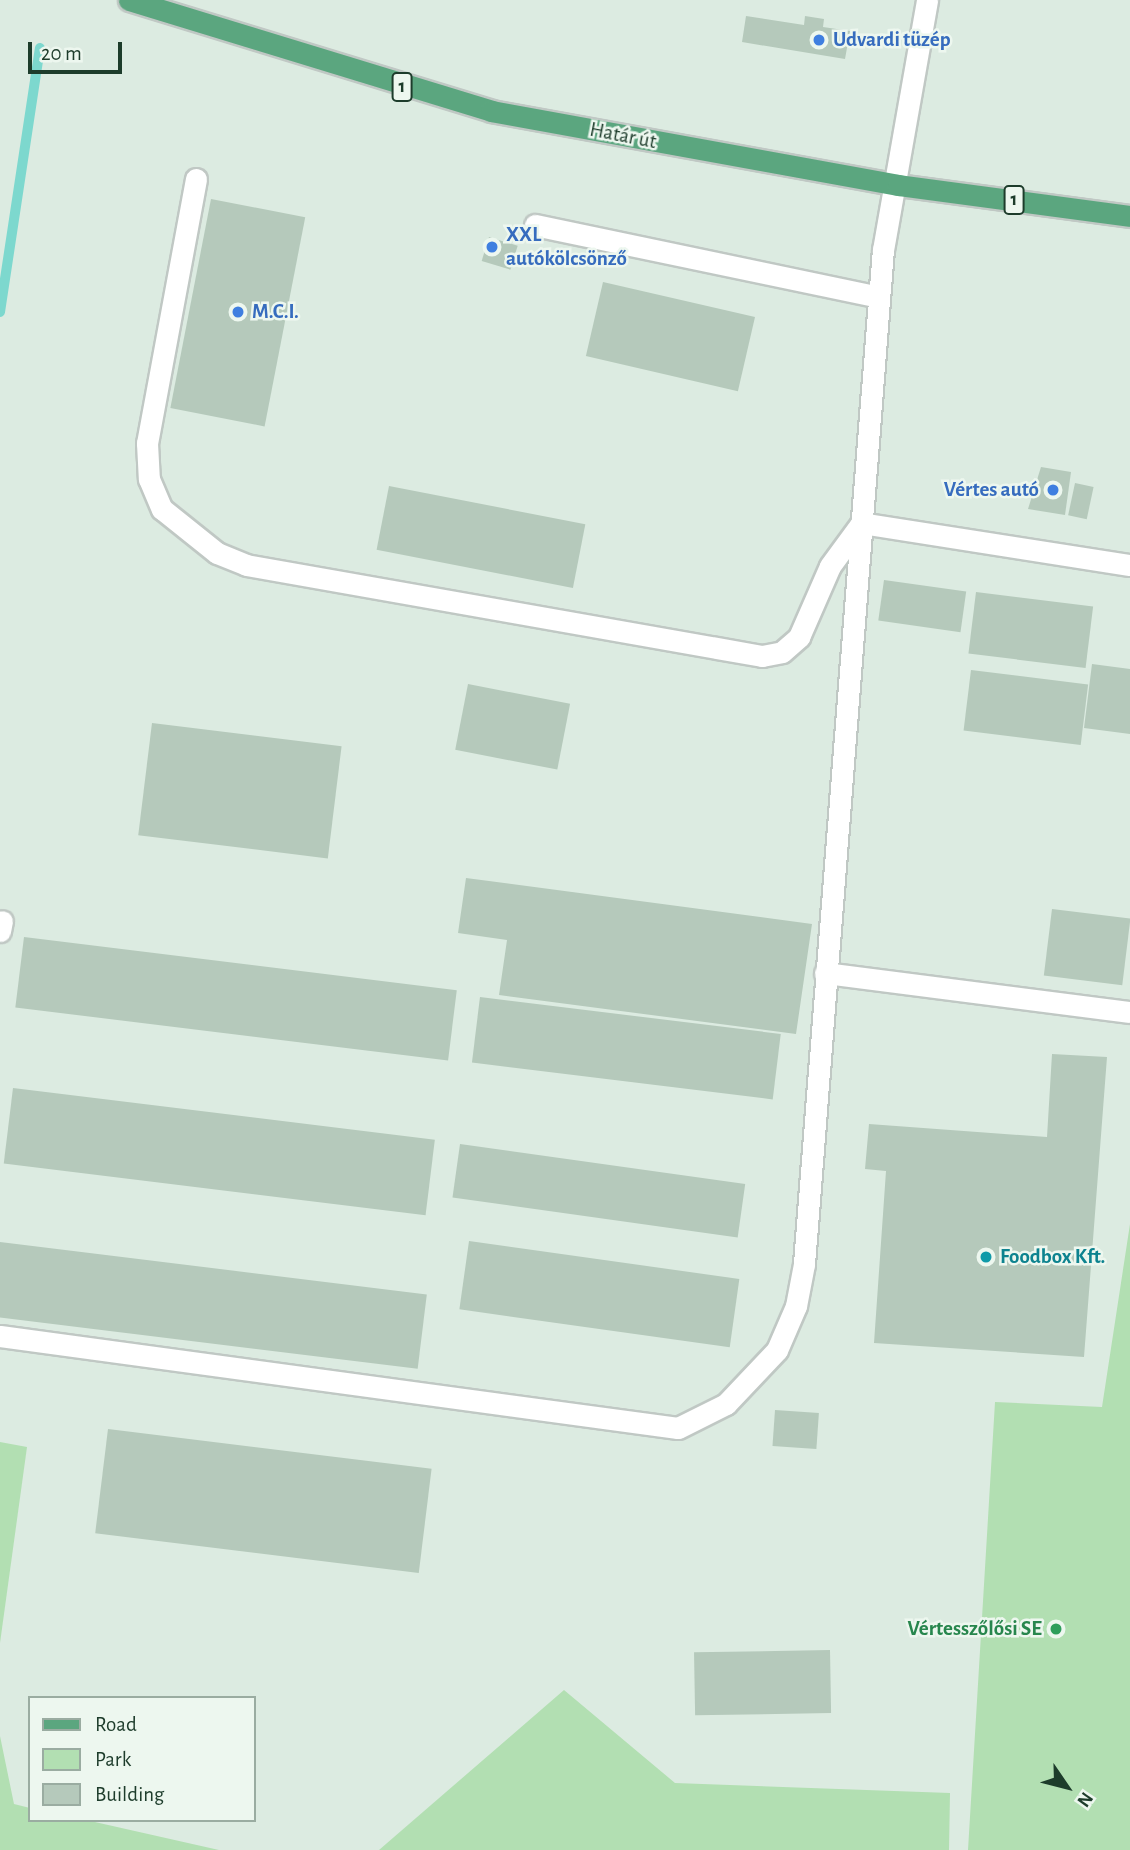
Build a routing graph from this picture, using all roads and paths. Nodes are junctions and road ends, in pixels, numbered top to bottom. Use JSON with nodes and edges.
{"nodes":[{"id":1,"x":129,"y":0,"type":"edge"},
{"id":2,"x":928,"y":0,"type":"edge"},
{"id":3,"x":196,"y":179,"type":"dead end"},
{"id":4,"x":898,"y":185,"type":"junction"},
{"id":5,"x":1130,"y":216,"type":"edge"},
{"id":6,"x":535,"y":225,"type":"dead end"},
{"id":7,"x":879,"y":297,"type":"junction"},
{"id":8,"x":861,"y":523,"type":"junction"},
{"id":9,"x":1130,"y":565,"type":"edge"},
{"id":10,"x":825,"y":973,"type":"junction"},
{"id":11,"x":1130,"y":1012,"type":"edge"},
{"id":12,"x":0,"y":1336,"type":"edge"}],
"edges":[{"from":1,"to":4,"type":"main road","name":"Határ út","number":"1"},
{"from":2,"to":4,"type":"lane"},
{"from":3,"to":8,"type":"lane"},
{"from":4,"to":5,"type":"main road","name":"Határ út","number":"1"},
{"from":4,"to":7,"type":"lane"},
{"from":6,"to":7,"type":"lane"},
{"from":7,"to":8,"type":"lane"},
{"from":8,"to":9,"type":"lane"},
{"from":8,"to":10,"type":"lane"},
{"from":10,"to":11,"type":"lane"},
{"from":10,"to":12,"type":"lane"}]}
